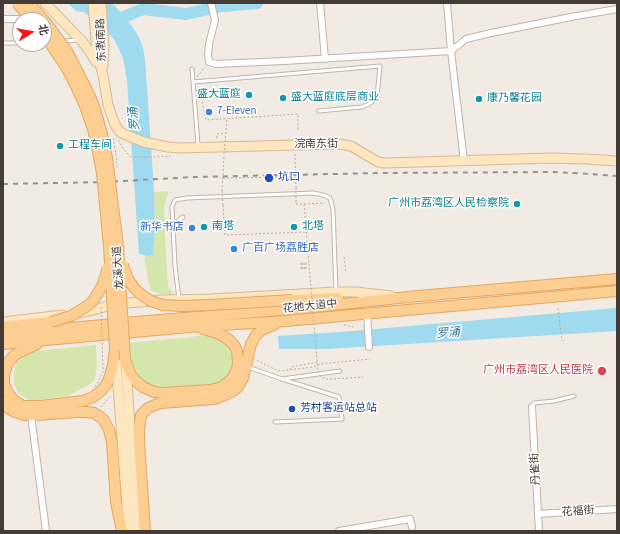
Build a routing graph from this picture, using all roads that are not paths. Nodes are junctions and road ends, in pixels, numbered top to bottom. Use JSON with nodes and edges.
{"nodes":[{"id":1,"x":18,"y":3,"type":"edge"},
{"id":2,"x":29,"y":3,"type":"edge"},
{"id":3,"x":45,"y":3,"type":"edge"},
{"id":4,"x":93,"y":3,"type":"edge"},
{"id":5,"x":101,"y":3,"type":"edge"},
{"id":6,"x":211,"y":3,"type":"edge"},
{"id":7,"x":320,"y":3,"type":"edge"},
{"id":8,"x":447,"y":3,"type":"edge"},
{"id":9,"x":617,"y":9,"type":"edge"},
{"id":10,"x":25,"y":12,"type":"edge"},
{"id":11,"x":60,"y":18,"type":"junction"},
{"id":12,"x":3,"y":19,"type":"edge"},
{"id":13,"x":99,"y":33,"type":"junction"},
{"id":14,"x":82,"y":40,"type":"junction"},
{"id":15,"x":52,"y":42,"type":"edge"},
{"id":16,"x":52,"y":46,"type":"edge"},
{"id":17,"x":451,"y":51,"type":"junction"},
{"id":18,"x":325,"y":59,"type":"junction"},
{"id":19,"x":192,"y":69,"type":"dead end"},
{"id":20,"x":103,"y":75,"type":"junction"},
{"id":21,"x":193,"y":82,"type":"junction"},
{"id":22,"x":319,"y":112,"type":"dead end"},
{"id":23,"x":198,"y":147,"type":"junction"},
{"id":24,"x":464,"y":161,"type":"junction"},
{"id":25,"x":617,"y":161,"type":"edge"},
{"id":26,"x":116,"y":201,"type":"dead end"},
{"id":27,"x":182,"y":217,"type":"dead end"},
{"id":28,"x":172,"y":226,"type":"junction"},
{"id":29,"x":114,"y":246,"type":"junction"},
{"id":30,"x":617,"y":279,"type":"edge"},
{"id":31,"x":117,"y":289,"type":"dead end"},
{"id":32,"x":617,"y":291,"type":"edge"},
{"id":33,"x":336,"y":292,"type":"junction"},
{"id":34,"x":394,"y":296,"type":"junction"},
{"id":35,"x":418,"y":296,"type":"junction"},
{"id":36,"x":179,"y":300,"type":"junction"},
{"id":37,"x":368,"y":313,"type":"junction"},
{"id":38,"x":286,"y":321,"type":"junction"},
{"id":39,"x":3,"y":322,"type":"edge"},
{"id":40,"x":3,"y":327,"type":"edge"},
{"id":41,"x":189,"y":327,"type":"junction"},
{"id":42,"x":3,"y":334,"type":"edge"},
{"id":43,"x":46,"y":340,"type":"junction"},
{"id":44,"x":3,"y":344,"type":"edge"},
{"id":45,"x":369,"y":347,"type":"dead end"},
{"id":46,"x":115,"y":348,"type":"junction"},
{"id":47,"x":125,"y":360,"type":"junction"},
{"id":48,"x":242,"y":368,"type":"junction"},
{"id":49,"x":340,"y":371,"type":"dead end"},
{"id":50,"x":282,"y":379,"type":"junction"},
{"id":51,"x":574,"y":396,"type":"dead end"},
{"id":52,"x":3,"y":402,"type":"edge"},
{"id":53,"x":532,"y":407,"type":"joint"},
{"id":54,"x":31,"y":415,"type":"junction"},
{"id":55,"x":275,"y":422,"type":"dead end"},
{"id":56,"x":128,"y":463,"type":"junction"},
{"id":57,"x":617,"y":509,"type":"edge"},
{"id":58,"x":538,"y":514,"type":"junction"},
{"id":59,"x":412,"y":527,"type":"dead end"},
{"id":60,"x":46,"y":531,"type":"edge"},
{"id":61,"x":122,"y":531,"type":"edge"},
{"id":62,"x":130,"y":531,"type":"edge"},
{"id":63,"x":139,"y":531,"type":"edge"},
{"id":64,"x":145,"y":531,"type":"edge"},
{"id":65,"x":339,"y":531,"type":"edge"},
{"id":66,"x":539,"y":531,"type":"edge"}],
"edges":[{"from":1,"to":10,"type":"main road","bridge":true},
{"from":2,"to":29,"type":"main road","name":"龙溪大道","bridge":true},
{"from":3,"to":11,"type":"street"},
{"from":4,"to":13,"type":"street","name":"东漖南路"},
{"from":5,"to":13,"type":"street","name":"东漖南路"},
{"from":6,"to":18,"type":"street"},
{"from":7,"to":18,"type":"street"},
{"from":8,"to":17,"type":"street"},
{"from":9,"to":17,"type":"street"},
{"from":11,"to":12,"type":"street"},
{"from":11,"to":14,"type":"street"},
{"from":13,"to":20,"type":"street","name":"东漖南路"},
{"from":14,"to":15,"type":"lane"},
{"from":14,"to":20,"type":"street"},
{"from":16,"to":29,"type":"main road","name":"龙溪大道","bridge":true},
{"from":17,"to":18,"type":"street"},
{"from":17,"to":24,"type":"street"},
{"from":19,"to":21,"type":"lane"},
{"from":20,"to":23,"type":"street","name":"浣南东街"},
{"from":21,"to":22,"type":"lane"},
{"from":21,"to":23,"type":"lane"},
{"from":23,"to":24,"type":"street","name":"浣南东街"},
{"from":24,"to":25,"type":"street","name":"浣南东街"},
{"from":26,"to":31,"type":"lane"},
{"from":27,"to":28,"type":"lane"},
{"from":28,"to":33,"type":"lane"},
{"from":28,"to":36,"type":"lane"},
{"from":29,"to":34,"type":"main road","bridge":true},
{"from":29,"to":40,"type":"main road","bridge":true},
{"from":29,"to":46,"type":"main road","name":"龙溪大道","bridge":true},
{"from":29,"to":47,"type":"main road","name":"龙溪大道","bridge":true},
{"from":30,"to":35,"type":"main road","name":"花地大道中"},
{"from":32,"to":37,"type":"main road","name":"花地大道中"},
{"from":33,"to":34,"type":"street"},
{"from":33,"to":36,"type":"street"},
{"from":34,"to":35,"type":"main road"},
{"from":35,"to":42,"type":"main road","name":"花地大道中"},
{"from":36,"to":39,"type":"street"},
{"from":37,"to":38,"type":"main road","name":"花地大道中"},
{"from":37,"to":45,"type":"street"},
{"from":38,"to":41,"type":"main road","name":"花地大道中"},
{"from":38,"to":48,"type":"main road"},
{"from":41,"to":43,"type":"main road","name":"花地大道中"},
{"from":41,"to":48,"type":"main road"},
{"from":43,"to":44,"type":"main road","name":"花地大道中"},
{"from":43,"to":46,"type":"main road"},
{"from":46,"to":56,"type":"street","name":"龙溪大道"},
{"from":47,"to":48,"type":"main road"},
{"from":47,"to":56,"type":"street","name":"龙溪大道"},
{"from":48,"to":50,"type":"lane"},
{"from":48,"to":64,"type":"main road"},
{"from":49,"to":50,"type":"lane"},
{"from":50,"to":55,"type":"lane"},
{"from":51,"to":53,"type":"lane"},
{"from":52,"to":54,"type":"main road"},
{"from":53,"to":58,"type":"street","name":"丹雀街"},
{"from":54,"to":60,"type":"street"},
{"from":54,"to":61,"type":"main road"},
{"from":56,"to":62,"type":"street","name":"龙溪大道"},
{"from":56,"to":63,"type":"street","name":"龙溪大道"},
{"from":57,"to":58,"type":"street","name":"花福街"},
{"from":58,"to":66,"type":"street","name":"丹雀街"},
{"from":59,"to":65,"type":"street"}]}
